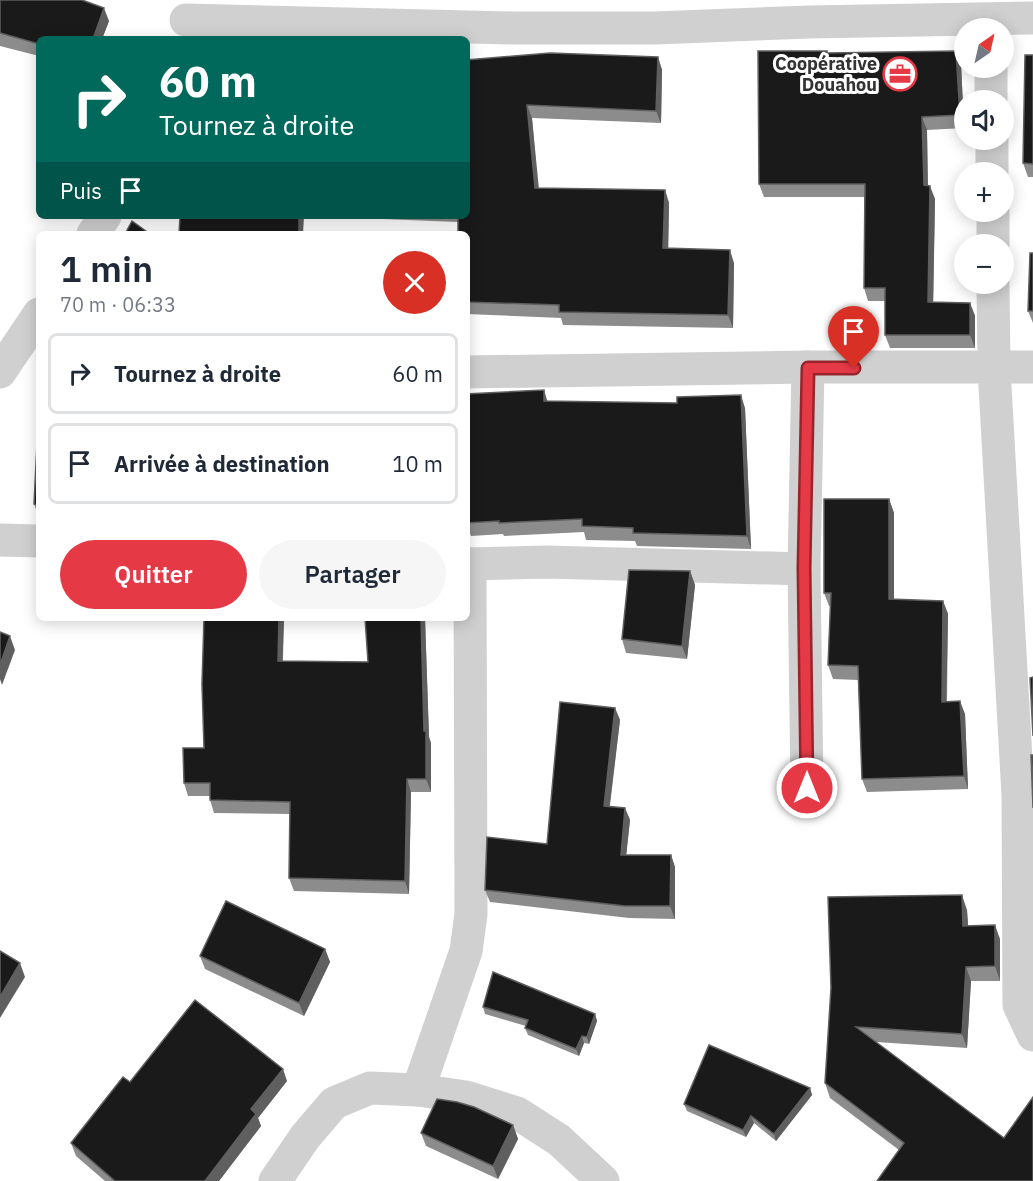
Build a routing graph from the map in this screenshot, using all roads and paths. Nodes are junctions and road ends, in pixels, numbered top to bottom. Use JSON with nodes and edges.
{"nodes":[{"id":1,"x":516,"y":14,"type":"edge"},
{"id":2,"x":1033,"y":18,"type":"edge"},
{"id":3,"x":185,"y":20,"type":"edge"},
{"id":4,"x":1014,"y":21,"type":"edge"},
{"id":5,"x":954,"y":24,"type":"edge"},
{"id":6,"x":993,"y":294,"type":"edge"},
{"id":7,"x":36,"y":318,"type":"edge"},
{"id":8,"x":1033,"y":367,"type":"edge"},
{"id":9,"x":808,"y":368,"type":"junction"},
{"id":10,"x":994,"y":368,"type":"junction"},
{"id":11,"x":0,"y":372,"type":"edge"},
{"id":12,"x":470,"y":372,"type":"edge"},
{"id":13,"x":0,"y":540,"type":"edge"},
{"id":14,"x":36,"y":541,"type":"edge"},
{"id":15,"x":470,"y":564,"type":"edge"},
{"id":16,"x":804,"y":568,"type":"junction"},
{"id":17,"x":468,"y":621,"type":"edge"},
{"id":18,"x":807,"y":788,"type":"dead end"},
{"id":19,"x":1033,"y":1035,"type":"edge"},
{"id":20,"x":418,"y":1090,"type":"junction"},
{"id":21,"x":275,"y":1181,"type":"edge"},
{"id":22,"x":603,"y":1181,"type":"edge"}],
"edges":[{"from":1,"to":3,"type":"street"},
{"from":1,"to":5,"type":"street"},
{"from":2,"to":4,"type":"street"},
{"from":6,"to":10,"type":"street"},
{"from":7,"to":11,"type":"street"},
{"from":8,"to":10,"type":"street"},
{"from":9,"to":10,"type":"street"},
{"from":9,"to":12,"type":"street"},
{"from":9,"to":16,"type":"street"},
{"from":10,"to":19,"type":"street"},
{"from":13,"to":14,"type":"street"},
{"from":15,"to":16,"type":"street"},
{"from":16,"to":18,"type":"street"},
{"from":17,"to":20,"type":"street"},
{"from":20,"to":21,"type":"street"},
{"from":20,"to":22,"type":"street"}]}
